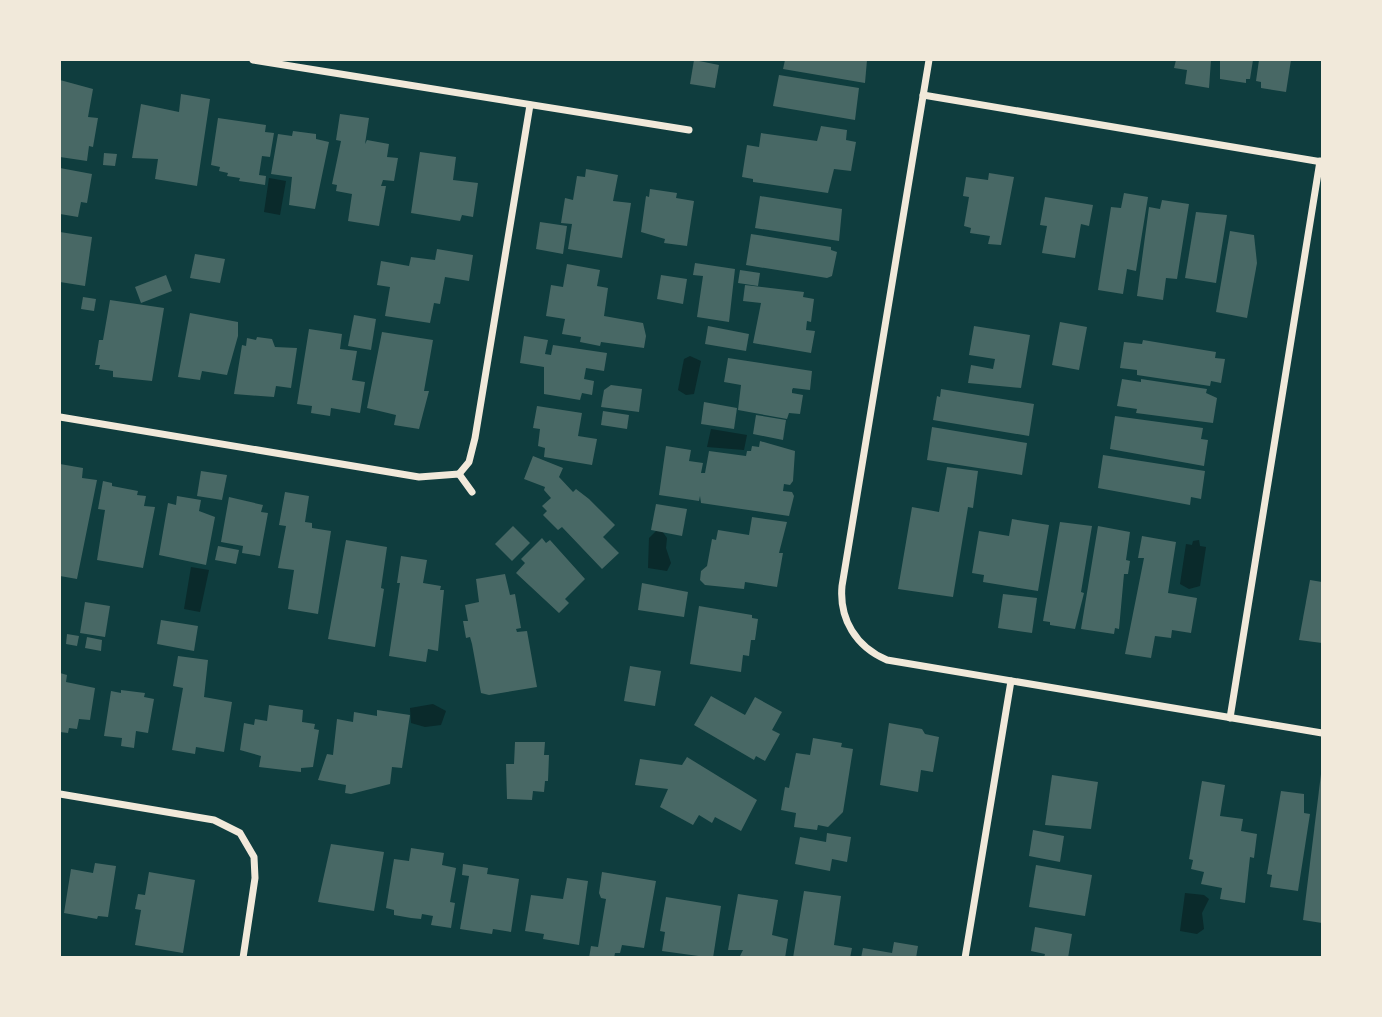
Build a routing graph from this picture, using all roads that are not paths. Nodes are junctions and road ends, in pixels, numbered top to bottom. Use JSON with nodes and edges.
{"nodes":[{"id":1,"x":253,"y":60,"type":"edge"},
{"id":2,"x":929,"y":60,"type":"edge"},
{"id":3,"x":923,"y":95,"type":"junction"},
{"id":4,"x":530,"y":105,"type":"junction"},
{"id":5,"x":689,"y":130,"type":"dead end"},
{"id":6,"x":1321,"y":162,"type":"edge"},
{"id":7,"x":60,"y":417,"type":"edge"},
{"id":8,"x":459,"y":474,"type":"junction"},
{"id":9,"x":472,"y":492,"type":"dead end"},
{"id":10,"x":1010,"y":681,"type":"junction"},
{"id":11,"x":1230,"y":718,"type":"junction"},
{"id":12,"x":1322,"y":733,"type":"edge"},
{"id":13,"x":60,"y":794,"type":"edge"},
{"id":14,"x":243,"y":957,"type":"edge"},
{"id":15,"x":965,"y":957,"type":"edge"}],
"edges":[{"from":1,"to":4,"type":"street"},
{"from":2,"to":3,"type":"street"},
{"from":3,"to":6,"type":"street"},
{"from":3,"to":10,"type":"street"},
{"from":4,"to":5,"type":"street"},
{"from":4,"to":8,"type":"street"},
{"from":6,"to":11,"type":"street"},
{"from":7,"to":8,"type":"street"},
{"from":8,"to":9,"type":"street"},
{"from":10,"to":11,"type":"street"},
{"from":10,"to":15,"type":"street"},
{"from":11,"to":12,"type":"street"},
{"from":13,"to":14,"type":"street"}]}
